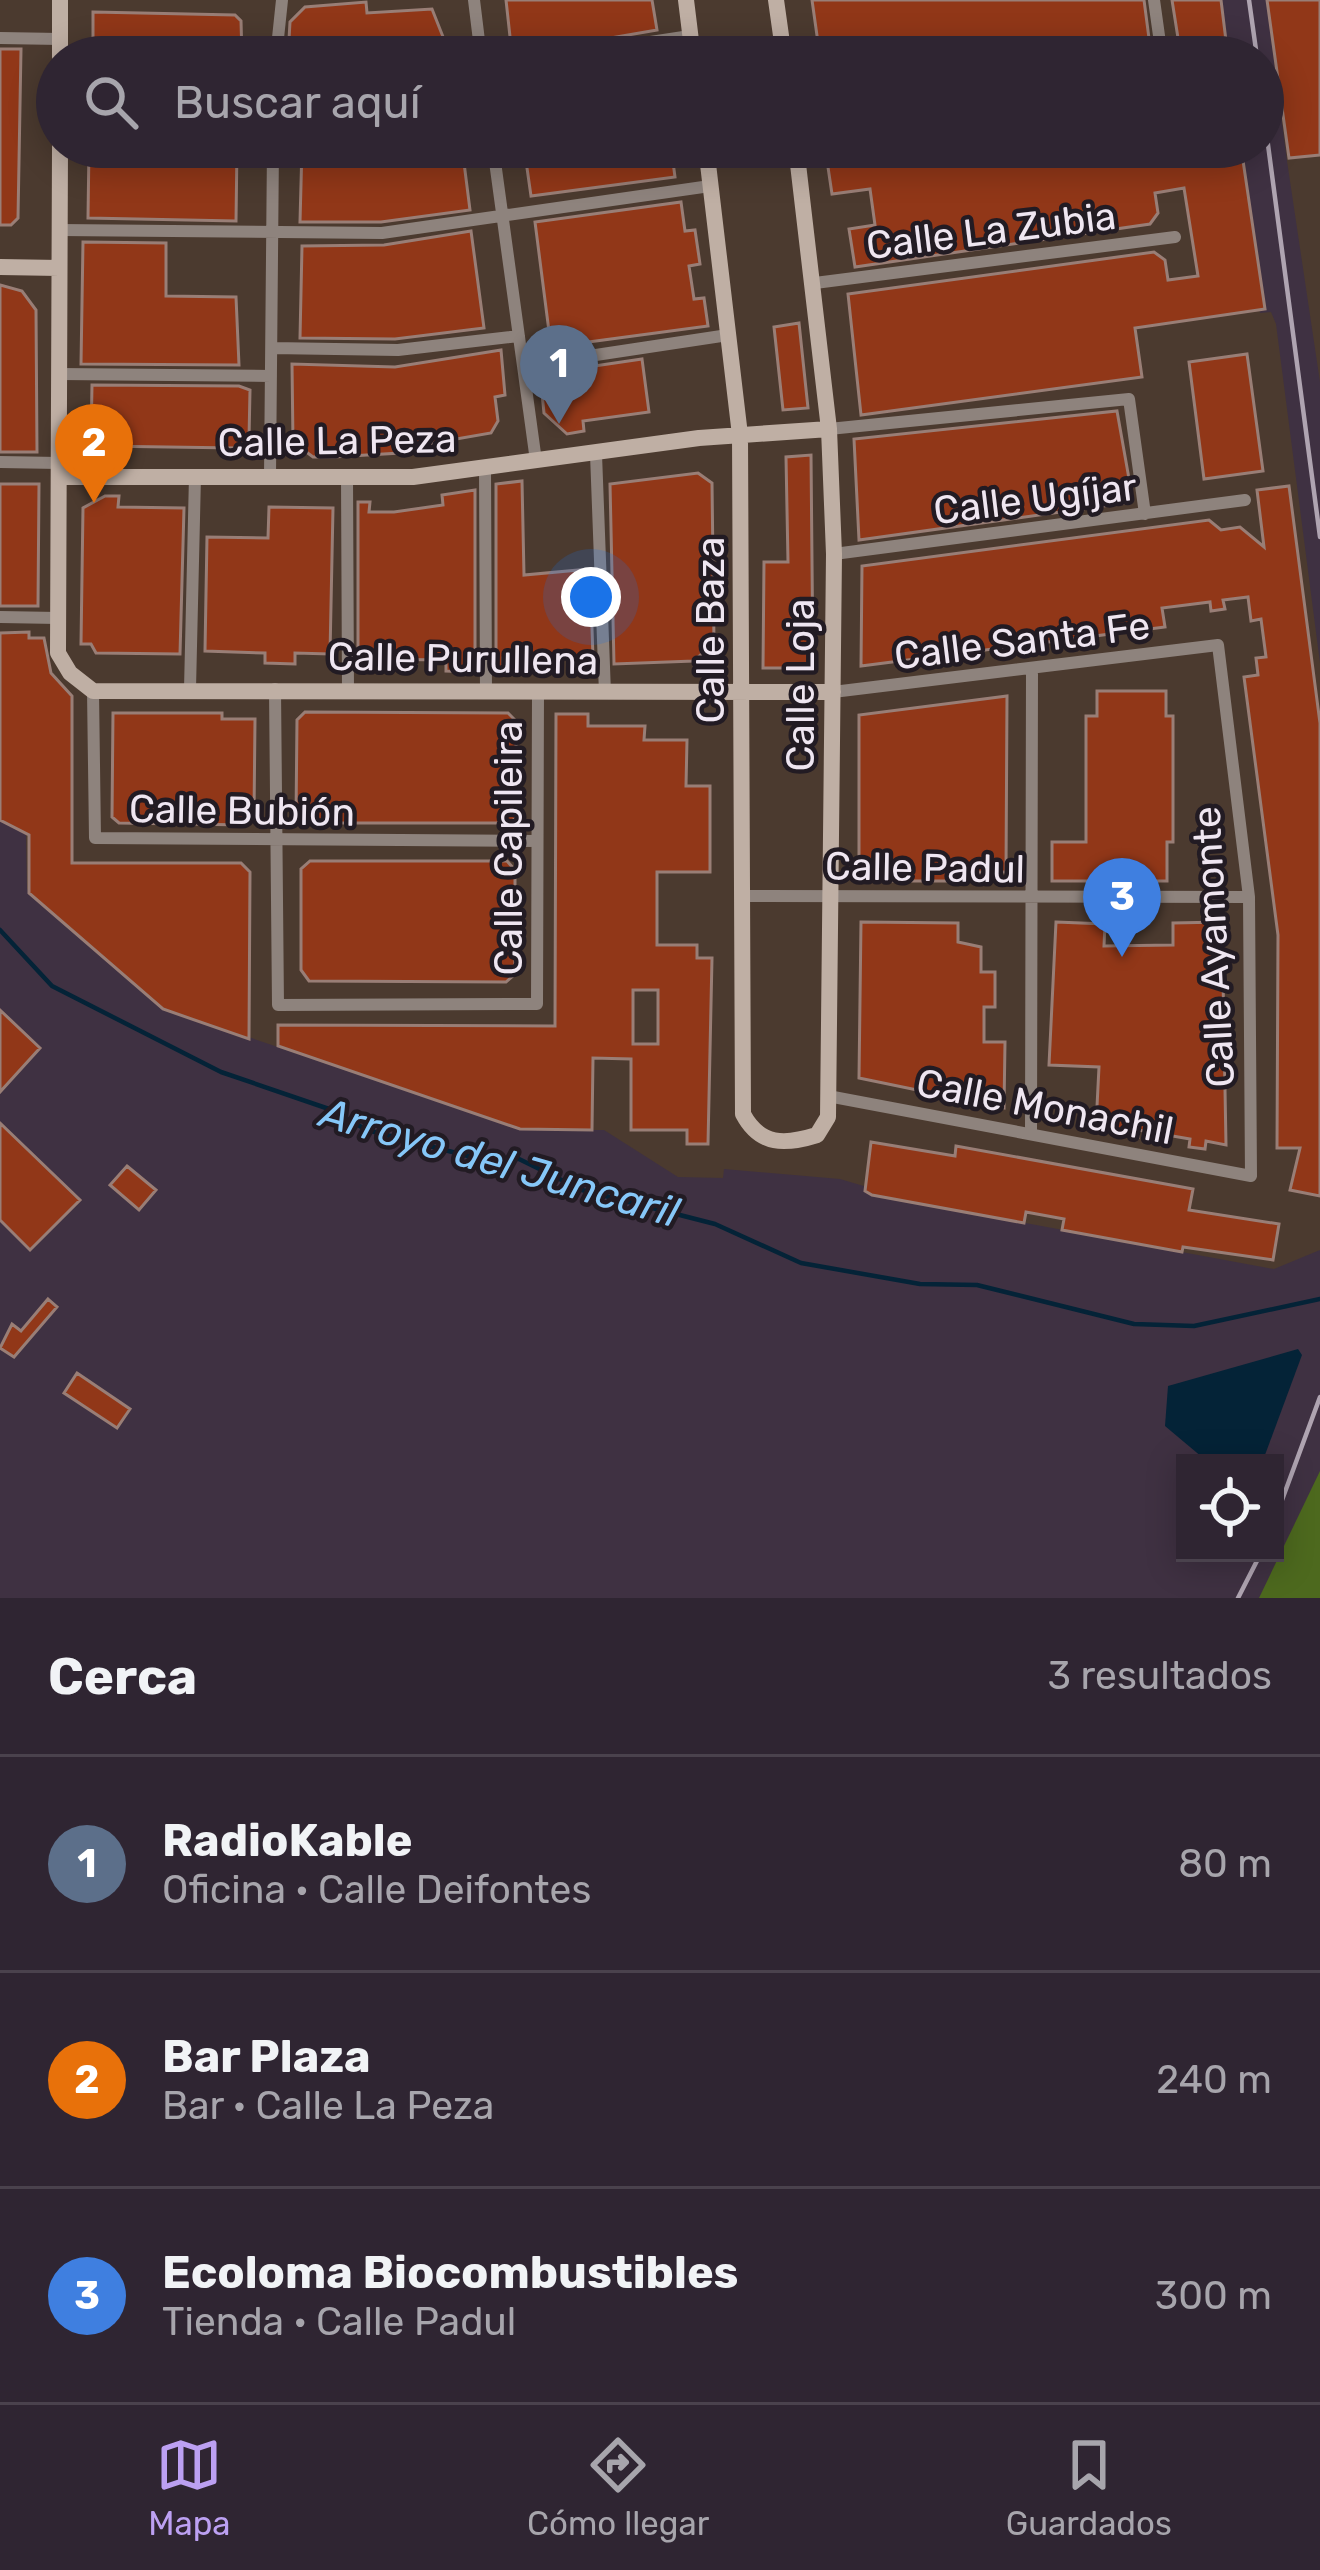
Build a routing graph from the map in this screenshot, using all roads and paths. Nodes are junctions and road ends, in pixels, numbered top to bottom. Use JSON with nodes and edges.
{"nodes":[{"id":1,"x":60,"y":0,"type":"edge"},
{"id":2,"x":281,"y":0,"type":"edge"},
{"id":3,"x":474,"y":0,"type":"edge"},
{"id":4,"x":686,"y":0,"type":"edge"},
{"id":5,"x":776,"y":0,"type":"edge"},
{"id":6,"x":1154,"y":0,"type":"edge"},
{"id":7,"x":60,"y":36,"type":"edge"},
{"id":8,"x":278,"y":36,"type":"edge"},
{"id":9,"x":479,"y":36,"type":"edge"},
{"id":10,"x":690,"y":36,"type":"edge"},
{"id":11,"x":781,"y":36,"type":"edge"},
{"id":12,"x":1159,"y":36,"type":"edge"},
{"id":13,"x":0,"y":38,"type":"edge"},
{"id":14,"x":36,"y":44,"type":"edge"},
{"id":15,"x":60,"y":168,"type":"edge"},
{"id":16,"x":273,"y":168,"type":"edge"},
{"id":17,"x":497,"y":168,"type":"edge"},
{"id":18,"x":708,"y":168,"type":"edge"},
{"id":19,"x":799,"y":168,"type":"edge"},
{"id":20,"x":710,"y":186,"type":"junction"},
{"id":21,"x":503,"y":215,"type":"junction"},
{"id":22,"x":59,"y":230,"type":"junction"},
{"id":23,"x":273,"y":232,"type":"junction"},
{"id":24,"x":1175,"y":237,"type":"dead end"},
{"id":25,"x":0,"y":267,"type":"edge"},
{"id":26,"x":59,"y":268,"type":"junction"},
{"id":27,"x":815,"y":283,"type":"junction"},
{"id":28,"x":728,"y":335,"type":"junction"},
{"id":29,"x":519,"y":336,"type":"junction"},
{"id":30,"x":272,"y":348,"type":"junction"},
{"id":31,"x":523,"y":366,"type":"junction"},
{"id":32,"x":59,"y":374,"type":"junction"},
{"id":33,"x":272,"y":376,"type":"junction"},
{"id":34,"x":829,"y":429,"type":"junction"},
{"id":35,"x":740,"y":435,"type":"junction"},
{"id":36,"x":596,"y":454,"type":"junction"},
{"id":37,"x":536,"y":461,"type":"junction"},
{"id":38,"x":0,"y":462,"type":"edge"},
{"id":39,"x":484,"y":468,"type":"junction"},
{"id":40,"x":59,"y":470,"type":"junction"},
{"id":41,"x":195,"y":476,"type":"junction"},
{"id":42,"x":270,"y":476,"type":"junction"},
{"id":43,"x":347,"y":477,"type":"junction"},
{"id":44,"x":1245,"y":500,"type":"dead end"},
{"id":45,"x":1145,"y":514,"type":"junction"},
{"id":46,"x":834,"y":554,"type":"junction"},
{"id":47,"x":0,"y":617,"type":"edge"},
{"id":48,"x":58,"y":618,"type":"junction"},
{"id":49,"x":1218,"y":645,"type":"joint"},
{"id":50,"x":1032,"y":672,"type":"junction"},
{"id":51,"x":190,"y":689,"type":"junction"},
{"id":52,"x":275,"y":689,"type":"junction"},
{"id":53,"x":349,"y":690,"type":"junction"},
{"id":54,"x":486,"y":691,"type":"junction"},
{"id":55,"x":93,"y":692,"type":"junction"},
{"id":56,"x":605,"y":692,"type":"junction"},
{"id":57,"x":743,"y":692,"type":"junction"},
{"id":58,"x":833,"y":692,"type":"junction"},
{"id":59,"x":538,"y":693,"type":"junction"},
{"id":60,"x":278,"y":841,"type":"junction"},
{"id":61,"x":536,"y":841,"type":"junction"},
{"id":62,"x":744,"y":896,"type":"junction"},
{"id":63,"x":831,"y":896,"type":"junction"},
{"id":64,"x":1249,"y":897,"type":"junction"},
{"id":65,"x":1033,"y":899,"type":"junction"},
{"id":66,"x":828,"y":1096,"type":"junction"},
{"id":67,"x":1030,"y":1133,"type":"junction"},
{"id":68,"x":1251,"y":1176,"type":"joint"}],
"edges":[{"from":1,"to":7,"type":"street"},
{"from":2,"to":8,"type":"street"},
{"from":3,"to":9,"type":"street"},
{"from":4,"to":10,"type":"street"},
{"from":5,"to":11,"type":"street"},
{"from":6,"to":12,"type":"street"},
{"from":13,"to":14,"type":"street"},
{"from":15,"to":22,"type":"street"},
{"from":16,"to":23,"type":"street"},
{"from":17,"to":21,"type":"street"},
{"from":18,"to":20,"type":"street","name":"Calle Baza"},
{"from":19,"to":27,"type":"street","name":"Calle Loja"},
{"from":20,"to":21,"type":"street"},
{"from":20,"to":28,"type":"street","name":"Calle Baza"},
{"from":21,"to":23,"type":"street"},
{"from":21,"to":29,"type":"street"},
{"from":22,"to":23,"type":"street"},
{"from":22,"to":26,"type":"street"},
{"from":23,"to":30,"type":"street"},
{"from":24,"to":27,"type":"street","name":"Calle La Zubia"},
{"from":25,"to":26,"type":"street"},
{"from":26,"to":32,"type":"street"},
{"from":27,"to":34,"type":"street","name":"Calle Loja"},
{"from":28,"to":31,"type":"street"},
{"from":28,"to":35,"type":"street","name":"Calle Baza"},
{"from":29,"to":30,"type":"street"},
{"from":29,"to":31,"type":"street"},
{"from":30,"to":33,"type":"street"},
{"from":31,"to":37,"type":"street"},
{"from":32,"to":33,"type":"street"},
{"from":32,"to":40,"type":"street"},
{"from":33,"to":42,"type":"street"},
{"from":34,"to":35,"type":"street","name":"Calle La Peza"},
{"from":34,"to":45,"type":"street"},
{"from":34,"to":46,"type":"street","name":"Calle Loja"},
{"from":35,"to":36,"type":"street","name":"Calle La Peza"},
{"from":35,"to":57,"type":"street","name":"Calle Baza"},
{"from":36,"to":37,"type":"street","name":"Calle La Peza"},
{"from":36,"to":56,"type":"street"},
{"from":37,"to":39,"type":"street","name":"Calle La Peza"},
{"from":38,"to":40,"type":"street"},
{"from":39,"to":43,"type":"street","name":"Calle La Peza"},
{"from":39,"to":54,"type":"street"},
{"from":40,"to":41,"type":"street","name":"Calle La Peza"},
{"from":40,"to":48,"type":"street"},
{"from":41,"to":42,"type":"street","name":"Calle La Peza"},
{"from":41,"to":51,"type":"street"},
{"from":42,"to":43,"type":"street","name":"Calle La Peza"},
{"from":43,"to":53,"type":"street"},
{"from":44,"to":45,"type":"street","name":"Calle Ugíjar"},
{"from":45,"to":46,"type":"street","name":"Calle Ugíjar"},
{"from":46,"to":58,"type":"street","name":"Calle Loja"},
{"from":47,"to":48,"type":"street"},
{"from":48,"to":55,"type":"street"},
{"from":49,"to":50,"type":"street","name":"Calle Santa Fe"},
{"from":49,"to":64,"type":"street","name":"Calle Ayamonte"},
{"from":50,"to":58,"type":"street","name":"Calle Santa Fe"},
{"from":50,"to":65,"type":"street"},
{"from":51,"to":52,"type":"street","name":"Calle Purullena"},
{"from":51,"to":55,"type":"street","name":"Calle Purullena"},
{"from":52,"to":53,"type":"street","name":"Calle Purullena"},
{"from":52,"to":60,"type":"street","name":"Calle Capileira"},
{"from":53,"to":54,"type":"street","name":"Calle Purullena"},
{"from":54,"to":59,"type":"street","name":"Calle Purullena"},
{"from":55,"to":60,"type":"street","name":"Calle Bubión"},
{"from":56,"to":57,"type":"street","name":"Calle Purullena"},
{"from":56,"to":59,"type":"street","name":"Calle Purullena"},
{"from":57,"to":58,"type":"street","name":"Calle Purullena"},
{"from":57,"to":62,"type":"street","name":"Calle Baza"},
{"from":58,"to":63,"type":"street","name":"Calle Loja"},
{"from":59,"to":61,"type":"street","name":"Calle Capileira"},
{"from":60,"to":61,"type":"street","name":"Calle Bubión"},
{"from":60,"to":61,"type":"street","name":"Calle Capileira"},
{"from":62,"to":63,"type":"street","name":"Calle Padul"},
{"from":62,"to":66,"type":"street","name":"Calle Baza"},
{"from":63,"to":65,"type":"street","name":"Calle Padul"},
{"from":63,"to":66,"type":"street","name":"Calle Loja"},
{"from":64,"to":65,"type":"street","name":"Calle Padul"},
{"from":64,"to":68,"type":"street","name":"Calle Ayamonte"},
{"from":65,"to":67,"type":"street"},
{"from":66,"to":67,"type":"street","name":"Calle Monachil"},
{"from":67,"to":68,"type":"street","name":"Calle Monachil"}]}
